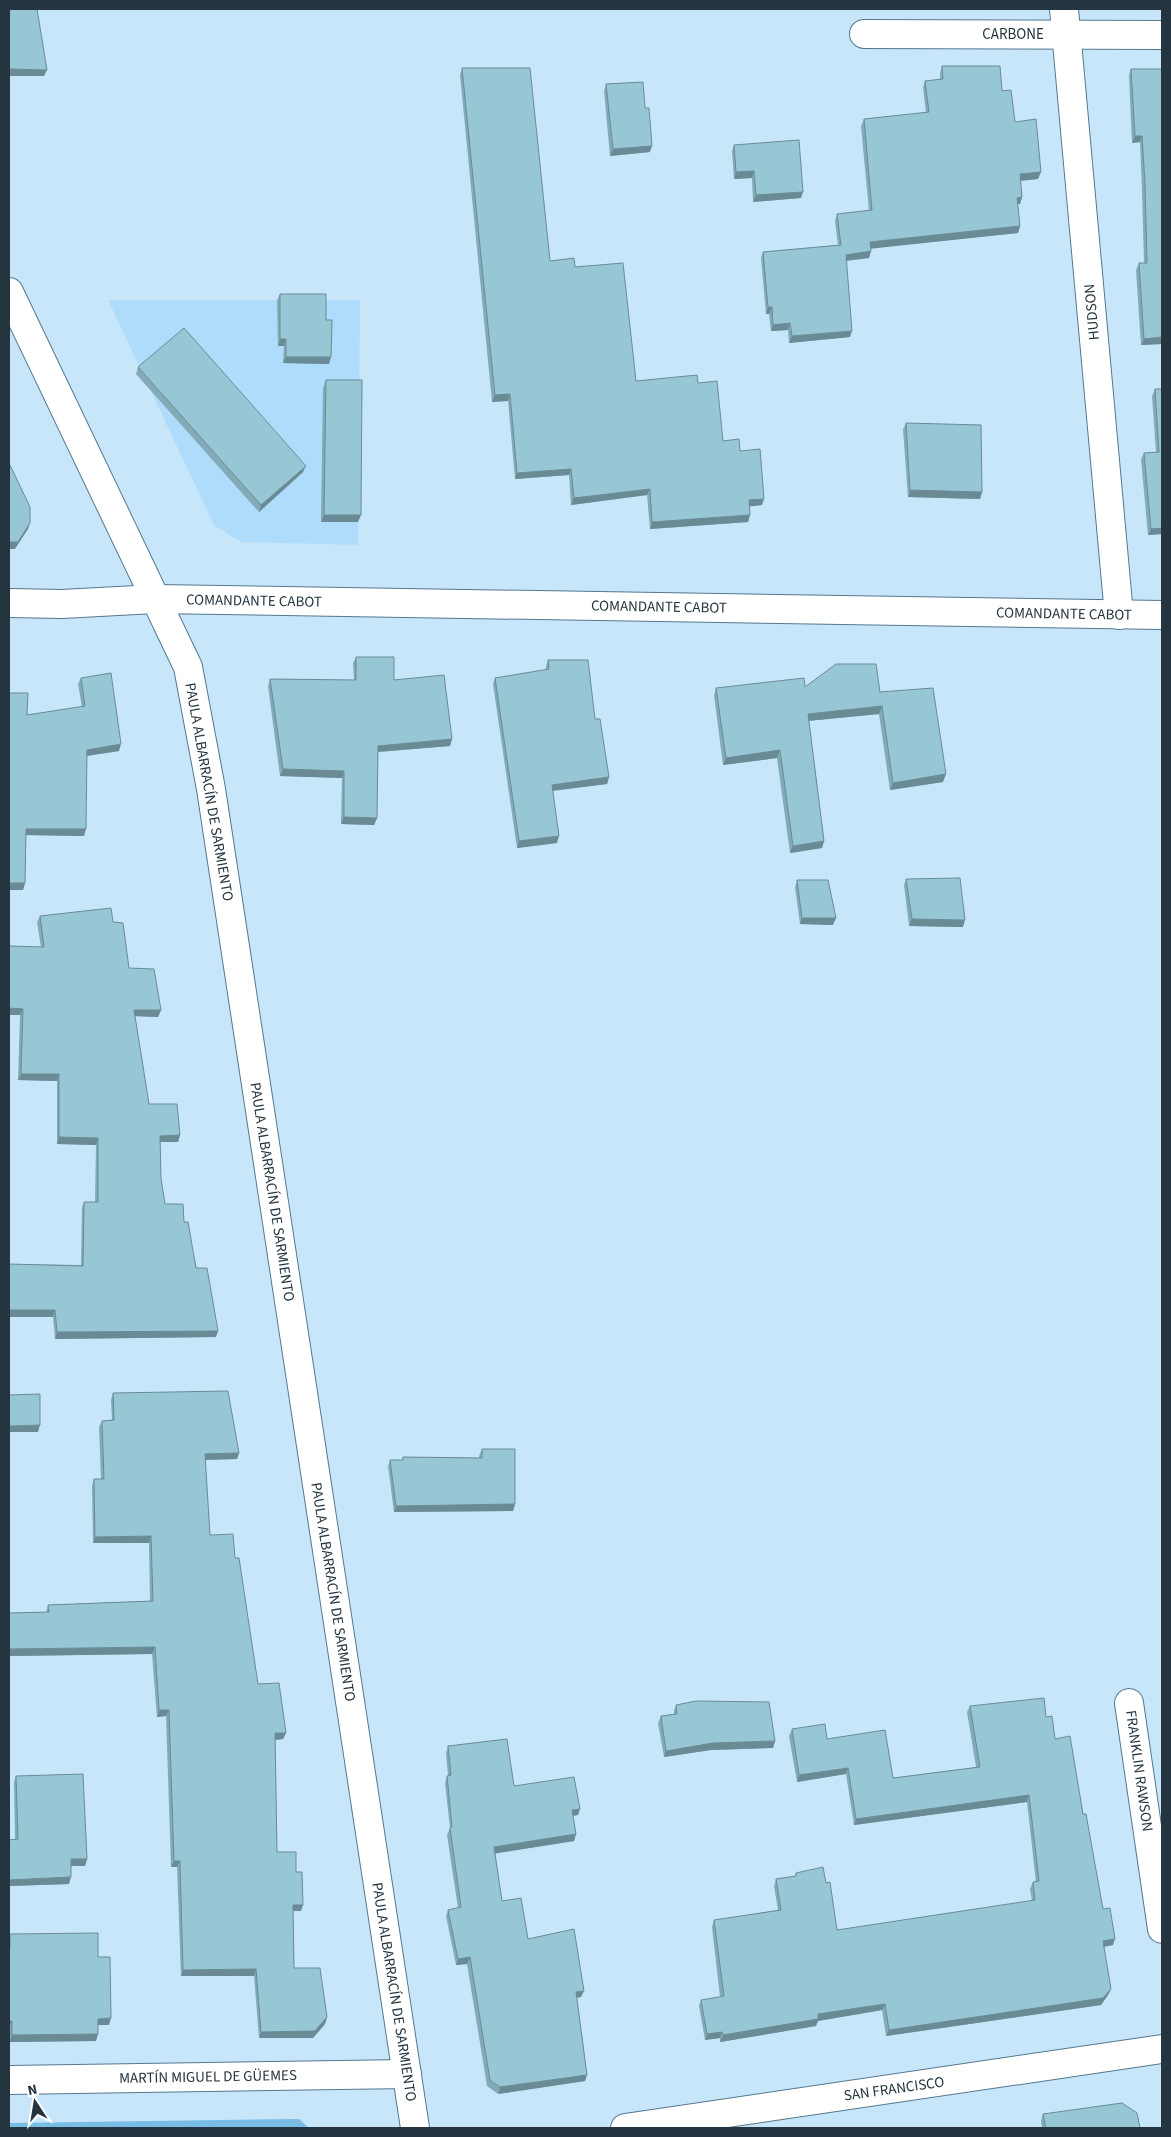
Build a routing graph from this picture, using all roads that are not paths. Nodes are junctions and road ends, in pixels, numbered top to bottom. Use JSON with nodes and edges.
{"nodes":[{"id":1,"x":1065,"y":22,"type":"edge"},
{"id":2,"x":864,"y":34,"type":"dead end"},
{"id":3,"x":1162,"y":35,"type":"edge"},
{"id":4,"x":9,"y":292,"type":"edge"},
{"id":5,"x":156,"y":599,"type":"junction"},
{"id":6,"x":9,"y":603,"type":"edge"},
{"id":7,"x":1119,"y":615,"type":"junction"},
{"id":8,"x":1162,"y":615,"type":"edge"},
{"id":9,"x":1129,"y":1703,"type":"dead end"},
{"id":10,"x":1162,"y":1929,"type":"edge"},
{"id":11,"x":1162,"y":2049,"type":"edge"},
{"id":12,"x":407,"y":2074,"type":"junction"},
{"id":13,"x":9,"y":2080,"type":"edge"},
{"id":14,"x":415,"y":2128,"type":"edge"},
{"id":15,"x":625,"y":2128,"type":"edge"}],
"edges":[{"from":1,"to":2,"type":"main road","name":"CARBONE"},
{"from":1,"to":3,"type":"main road","name":"CARBONE"},
{"from":1,"to":7,"type":"main road","name":"HUDSON"},
{"from":4,"to":5,"type":"main road","name":"PAULA ALBARRACÍN DE SARMIENTO"},
{"from":5,"to":6,"type":"main road","name":"COMANDANTE CABOT"},
{"from":5,"to":7,"type":"main road","name":"COMANDANTE CABOT"},
{"from":5,"to":12,"type":"main road","name":"PAULA ALBARRACÍN DE SARMIENTO"},
{"from":7,"to":8,"type":"main road","name":"COMANDANTE CABOT"},
{"from":9,"to":10,"type":"main road","name":"FRANKLIN RAWSON"},
{"from":11,"to":15,"type":"main road","name":"SAN FRANCISCO"},
{"from":12,"to":13,"type":"main road","name":"MARTÍN MIGUEL DE GÜEMES"},
{"from":12,"to":14,"type":"main road","name":"PAULA ALBARRACÍN DE SARMIENTO"}]}
